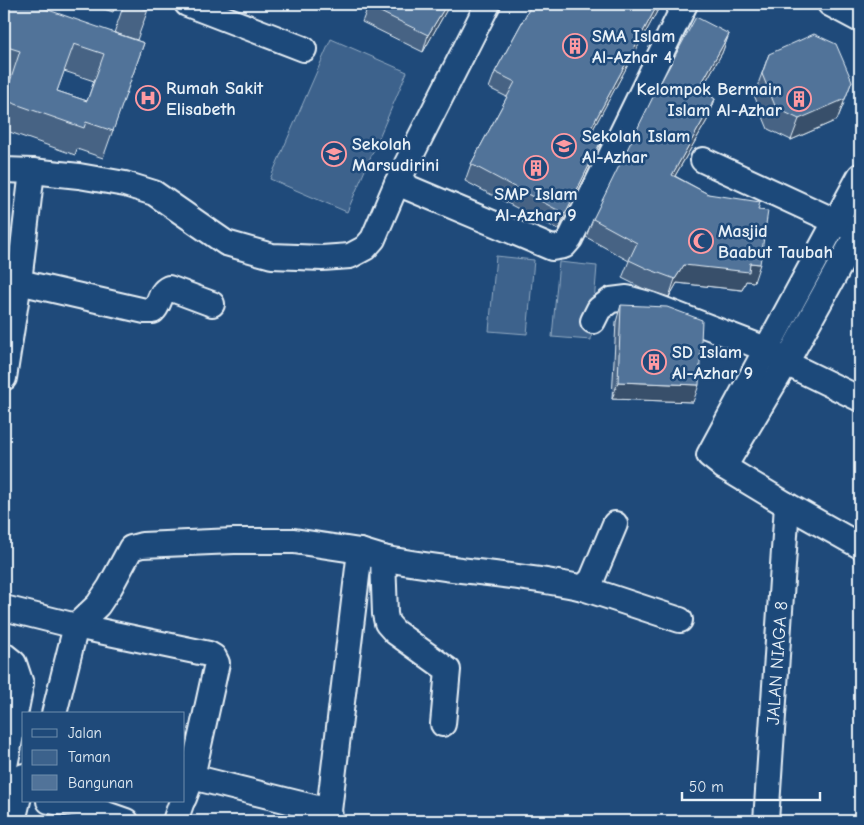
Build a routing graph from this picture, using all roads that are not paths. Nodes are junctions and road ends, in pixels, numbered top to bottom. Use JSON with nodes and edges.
{"nodes":[{"id":1,"x":188,"y":4,"type":"edge"},
{"id":2,"x":488,"y":4,"type":"edge"},
{"id":3,"x":685,"y":4,"type":"edge"},
{"id":4,"x":830,"y":4,"type":"edge"},
{"id":5,"x":860,"y":20,"type":"edge"},
{"id":6,"x":304,"y":50,"type":"dead end"},
{"id":7,"x":703,"y":160,"type":"dead end"},
{"id":8,"x":4,"y":170,"type":"edge"},
{"id":9,"x":32,"y":171,"type":"junction"},
{"id":10,"x":860,"y":176,"type":"edge"},
{"id":11,"x":397,"y":183,"type":"junction"},
{"id":12,"x":836,"y":222,"type":"junction"},
{"id":13,"x":860,"y":232,"type":"edge"},
{"id":14,"x":19,"y":282,"type":"junction"},
{"id":15,"x":212,"y":304,"type":"dead end"},
{"id":16,"x":593,"y":321,"type":"dead end"},
{"id":17,"x":766,"y":349,"type":"junction"},
{"id":18,"x":786,"y":363,"type":"junction"},
{"id":19,"x":4,"y":378,"type":"edge"},
{"id":20,"x":860,"y":399,"type":"edge"},
{"id":21,"x":724,"y":467,"type":"junction"},
{"id":22,"x":788,"y":505,"type":"junction"},
{"id":23,"x":614,"y":524,"type":"dead end"},
{"id":24,"x":860,"y":546,"type":"edge"},
{"id":25,"x":360,"y":551,"type":"junction"},
{"id":26,"x":383,"y":558,"type":"junction"},
{"id":27,"x":583,"y":588,"type":"junction"},
{"id":28,"x":4,"y":608,"type":"edge"},
{"id":29,"x":680,"y":620,"type":"dead end"},
{"id":30,"x":76,"y":626,"type":"junction"},
{"id":31,"x":4,"y":655,"type":"edge"},
{"id":32,"x":54,"y":712,"type":"edge"},
{"id":33,"x":443,"y":724,"type":"dead end"},
{"id":34,"x":4,"y":771,"type":"edge"},
{"id":35,"x":22,"y":784,"type":"edge"},
{"id":36,"x":186,"y":792,"type":"edge"},
{"id":37,"x":55,"y":802,"type":"edge"},
{"id":38,"x":182,"y":802,"type":"edge"},
{"id":39,"x":330,"y":816,"type":"edge"},
{"id":40,"x":13,"y":821,"type":"edge"},
{"id":41,"x":126,"y":821,"type":"edge"},
{"id":42,"x":175,"y":821,"type":"edge"},
{"id":43,"x":766,"y":821,"type":"edge"}],
"edges":[{"from":1,"to":6,"type":"street"},
{"from":2,"to":11,"type":"street"},
{"from":3,"to":11,"type":"street"},
{"from":4,"to":5,"type":"street"},
{"from":7,"to":12,"type":"street"},
{"from":8,"to":9,"type":"street"},
{"from":9,"to":11,"type":"street"},
{"from":9,"to":14,"type":"street"},
{"from":10,"to":12,"type":"street"},
{"from":12,"to":13,"type":"street"},
{"from":12,"to":17,"type":"street"},
{"from":13,"to":18,"type":"street"},
{"from":14,"to":15,"type":"street"},
{"from":14,"to":19,"type":"street"},
{"from":16,"to":17,"type":"street"},
{"from":17,"to":18,"type":"street"},
{"from":17,"to":21,"type":"street"},
{"from":18,"to":20,"type":"street"},
{"from":18,"to":21,"type":"street"},
{"from":21,"to":22,"type":"street"},
{"from":22,"to":24,"type":"street"},
{"from":22,"to":43,"type":"street","name":"JALAN NIAGA 8"},
{"from":23,"to":27,"type":"street"},
{"from":25,"to":26,"type":"street"},
{"from":25,"to":30,"type":"street"},
{"from":25,"to":39,"type":"street"},
{"from":26,"to":27,"type":"street"},
{"from":26,"to":33,"type":"street"},
{"from":27,"to":29,"type":"street"},
{"from":28,"to":30,"type":"street"},
{"from":30,"to":32,"type":"street"},
{"from":30,"to":36,"type":"street"},
{"from":31,"to":34,"type":"street"},
{"from":35,"to":40,"type":"street"},
{"from":36,"to":39,"type":"street"},
{"from":37,"to":41,"type":"street"},
{"from":38,"to":42,"type":"street"}]}
